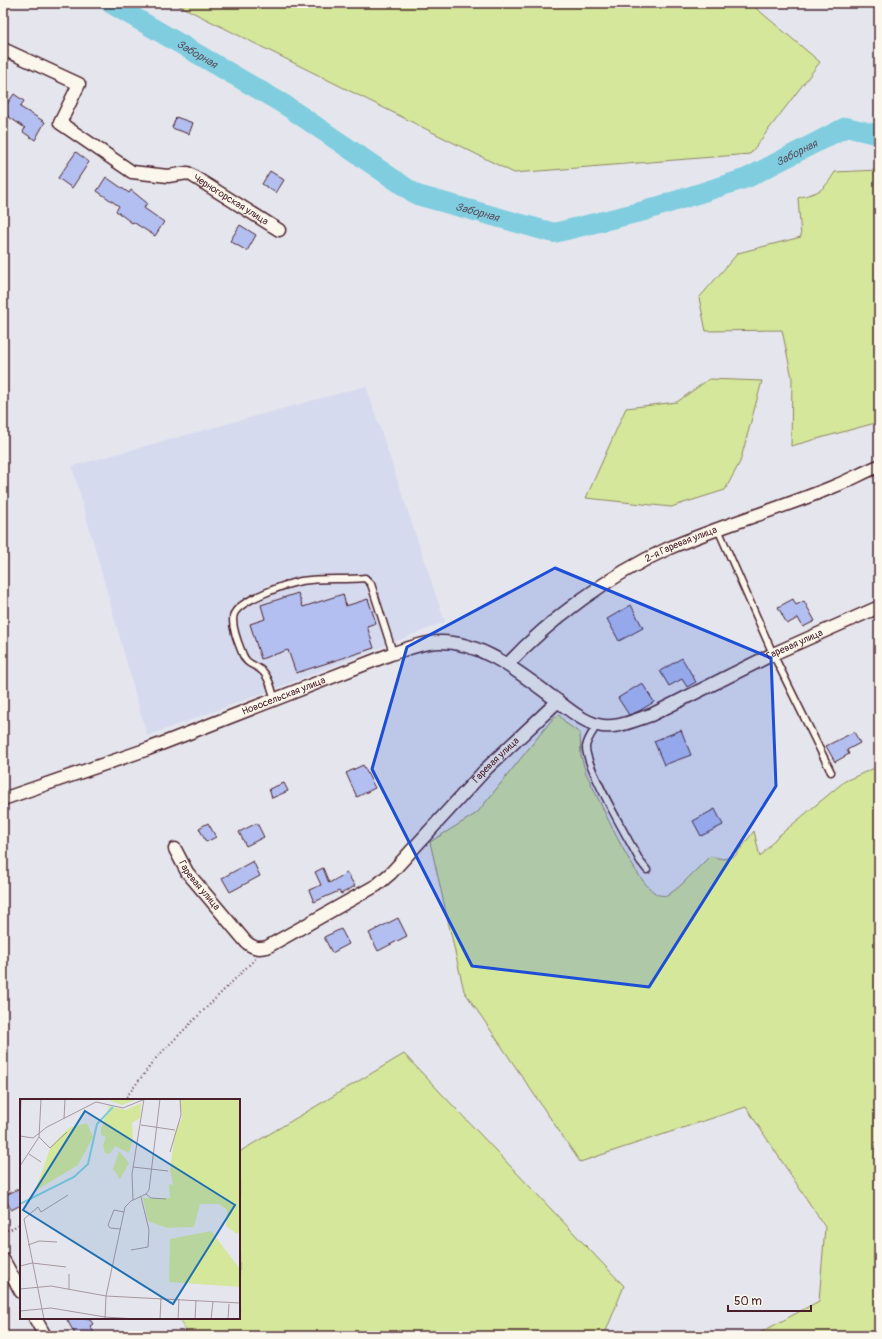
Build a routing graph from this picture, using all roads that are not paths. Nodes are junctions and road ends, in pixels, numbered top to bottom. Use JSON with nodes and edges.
{"nodes":[{"id":1,"x":3,"y":49,"type":"edge"},
{"id":2,"x":279,"y":230,"type":"dead end"},
{"id":3,"x":879,"y":466,"type":"edge"},
{"id":4,"x":718,"y":529,"type":"junction"},
{"id":5,"x":879,"y":607,"type":"edge"},
{"id":6,"x":393,"y":653,"type":"junction"},
{"id":7,"x":773,"y":654,"type":"junction"},
{"id":8,"x":508,"y":664,"type":"junction"},
{"id":9,"x":275,"y":700,"type":"junction"},
{"id":10,"x":558,"y":701,"type":"junction"},
{"id":11,"x":597,"y":725,"type":"junction"},
{"id":12,"x":831,"y":772,"type":"dead end"},
{"id":13,"x":3,"y":799,"type":"edge"},
{"id":14,"x":175,"y":849,"type":"dead end"},
{"id":15,"x":647,"y":870,"type":"dead end"},
{"id":16,"x":3,"y":1259,"type":"edge"},
{"id":17,"x":20,"y":1290,"type":"edge"},
{"id":18,"x":36,"y":1319,"type":"edge"},
{"id":19,"x":45,"y":1336,"type":"edge"}],
"edges":[{"from":1,"to":2,"type":"street","name":"Черногорская улица"},
{"from":3,"to":4,"type":"street","name":"2-я Гаревая улица"},
{"from":4,"to":7,"type":"lane"},
{"from":4,"to":8,"type":"street","name":"2-я Гаревая улица"},
{"from":5,"to":7,"type":"street","name":"Гаревая улица"},
{"from":6,"to":8,"type":"street","name":"Новосельская улица"},
{"from":6,"to":9,"type":"street","name":"Новосельская улица"},
{"from":6,"to":9,"type":"lane"},
{"from":7,"to":11,"type":"street","name":"Гаревая улица"},
{"from":7,"to":12,"type":"lane"},
{"from":8,"to":10,"type":"street","name":"Новосельская улица"},
{"from":9,"to":13,"type":"street","name":"Новосельская улица"},
{"from":10,"to":11,"type":"street"},
{"from":10,"to":14,"type":"street","name":"Гаревая улица"},
{"from":11,"to":15,"type":"lane"},
{"from":16,"to":17,"type":"street"},
{"from":18,"to":19,"type":"street"}]}
